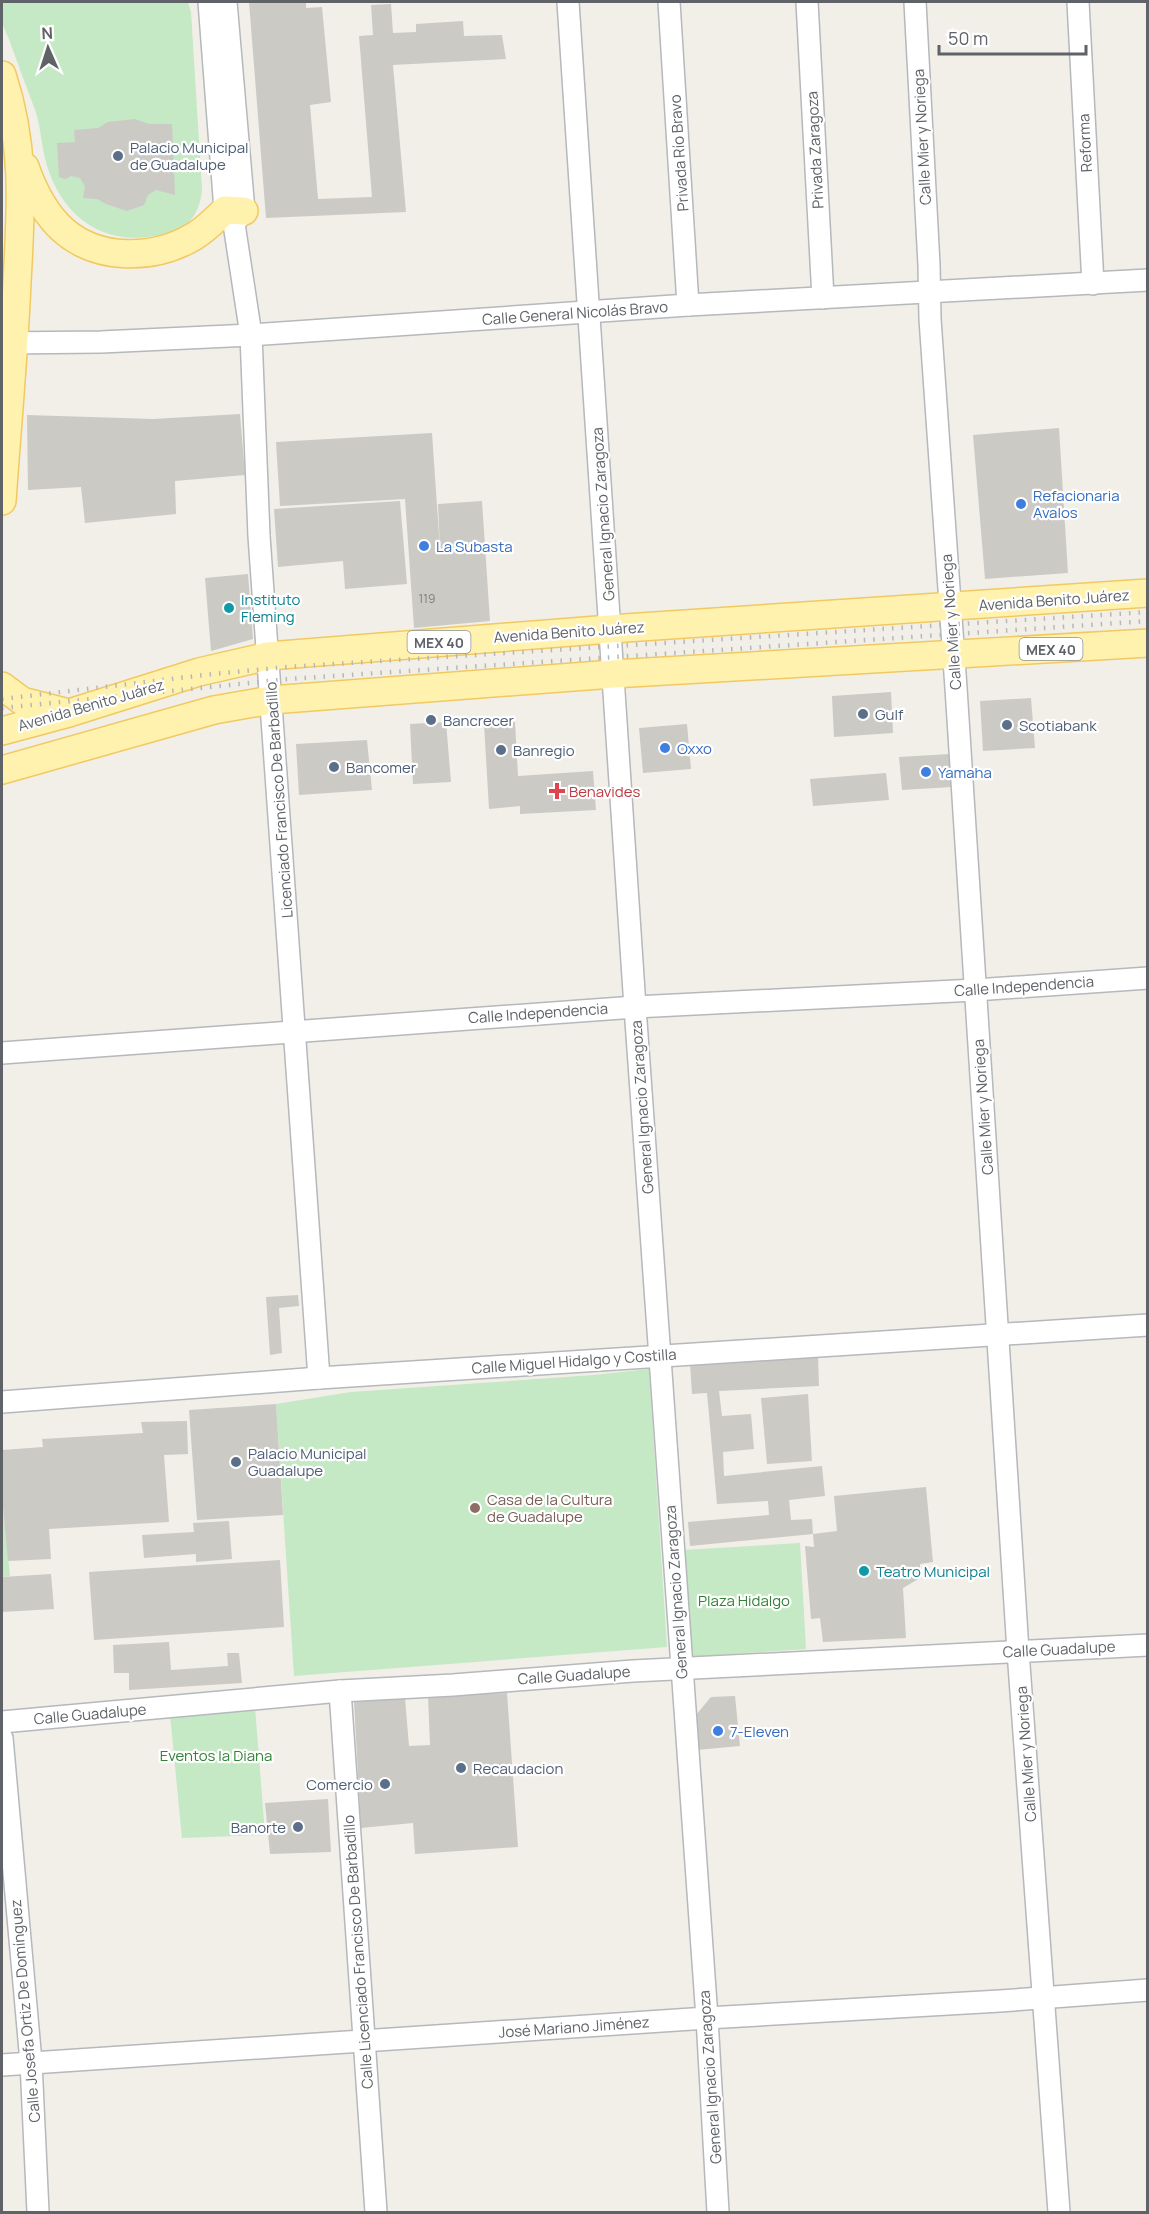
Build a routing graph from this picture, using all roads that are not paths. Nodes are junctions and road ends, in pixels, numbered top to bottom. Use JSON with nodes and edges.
{"nodes":[{"id":1,"x":209,"y":2,"type":"edge"},
{"id":2,"x":226,"y":2,"type":"edge"},
{"id":3,"x":568,"y":2,"type":"edge"},
{"id":4,"x":669,"y":2,"type":"edge"},
{"id":5,"x":807,"y":2,"type":"edge"},
{"id":6,"x":915,"y":2,"type":"edge"},
{"id":7,"x":1078,"y":2,"type":"edge"},
{"id":8,"x":2,"y":75,"type":"edge"},
{"id":9,"x":19,"y":149,"type":"junction"},
{"id":10,"x":234,"y":215,"type":"junction"},
{"id":11,"x":1148,"y":280,"type":"edge"},
{"id":12,"x":1093,"y":284,"type":"junction"},
{"id":13,"x":929,"y":292,"type":"junction"},
{"id":14,"x":823,"y":298,"type":"junction"},
{"id":15,"x":688,"y":305,"type":"junction"},
{"id":16,"x":588,"y":312,"type":"junction"},
{"id":17,"x":251,"y":334,"type":"junction"},
{"id":18,"x":8,"y":344,"type":"edge"},
{"id":19,"x":2,"y":501,"type":"edge"},
{"id":20,"x":1148,"y":593,"type":"edge"},
{"id":21,"x":950,"y":607,"type":"junction"},
{"id":22,"x":610,"y":628,"type":"junction"},
{"id":23,"x":1148,"y":643,"type":"edge"},
{"id":24,"x":954,"y":655,"type":"junction"},
{"id":25,"x":268,"y":656,"type":"junction"},
{"id":26,"x":613,"y":674,"type":"junction"},
{"id":27,"x":2,"y":686,"type":"edge"},
{"id":28,"x":271,"y":700,"type":"junction"},
{"id":29,"x":69,"y":713,"type":"junction"},
{"id":30,"x":2,"y":731,"type":"edge"},
{"id":31,"x":6,"y":765,"type":"edge"},
{"id":32,"x":1148,"y":978,"type":"edge"},
{"id":33,"x":975,"y":990,"type":"junction"},
{"id":34,"x":634,"y":1007,"type":"junction"},
{"id":35,"x":295,"y":1030,"type":"junction"},
{"id":36,"x":2,"y":1053,"type":"edge"},
{"id":37,"x":1148,"y":1325,"type":"edge"},
{"id":38,"x":997,"y":1335,"type":"junction"},
{"id":39,"x":659,"y":1356,"type":"junction"},
{"id":40,"x":319,"y":1378,"type":"junction"},
{"id":41,"x":2,"y":1402,"type":"edge"},
{"id":42,"x":1148,"y":1645,"type":"edge"},
{"id":43,"x":1018,"y":1652,"type":"junction"},
{"id":44,"x":681,"y":1669,"type":"junction"},
{"id":45,"x":340,"y":1691,"type":"junction"},
{"id":46,"x":2,"y":1722,"type":"edge"},
{"id":47,"x":2,"y":1738,"type":"edge"},
{"id":48,"x":1148,"y":1990,"type":"edge"},
{"id":49,"x":1044,"y":1998,"type":"junction"},
{"id":50,"x":707,"y":2018,"type":"junction"},
{"id":51,"x":365,"y":2041,"type":"junction"},
{"id":52,"x":31,"y":2062,"type":"junction"},
{"id":53,"x":2,"y":2065,"type":"edge"},
{"id":54,"x":38,"y":2212,"type":"edge"},
{"id":55,"x":376,"y":2212,"type":"edge"},
{"id":56,"x":718,"y":2212,"type":"edge"},
{"id":57,"x":1059,"y":2212,"type":"edge"}],
"edges":[{"from":1,"to":10,"type":"street","name":"Licenciado Francisco De Barbadillo"},
{"from":2,"to":10,"type":"street","name":"Licenciado Francisco De Barbadillo"},
{"from":3,"to":16,"type":"street","name":"General Ignacio Zaragoza"},
{"from":4,"to":15,"type":"street","name":"Privada Río Bravo"},
{"from":5,"to":14,"type":"street","name":"Privada Zaragoza"},
{"from":6,"to":13,"type":"street","name":"Calle Mier y Noriega"},
{"from":7,"to":12,"type":"street","name":"Reforma"},
{"from":8,"to":9,"type":"main road"},
{"from":9,"to":10,"type":"main road"},
{"from":9,"to":18,"type":"main road"},
{"from":10,"to":17,"type":"street","name":"Licenciado Francisco De Barbadillo"},
{"from":11,"to":12,"type":"street","name":"Calle General Nicolás Bravo"},
{"from":12,"to":13,"type":"street","name":"Calle General Nicolás Bravo"},
{"from":13,"to":14,"type":"street","name":"Calle General Nicolás Bravo"},
{"from":13,"to":21,"type":"street","name":"Calle Mier y Noriega"},
{"from":14,"to":15,"type":"street","name":"Calle General Nicolás Bravo"},
{"from":15,"to":16,"type":"street","name":"Calle General Nicolás Bravo"},
{"from":16,"to":17,"type":"street","name":"Calle General Nicolás Bravo"},
{"from":16,"to":22,"type":"street","name":"General Ignacio Zaragoza"},
{"from":17,"to":18,"type":"street","name":"Calle General Nicolás Bravo"},
{"from":17,"to":25,"type":"street","name":"Licenciado Francisco De Barbadillo"},
{"from":18,"to":19,"type":"main road"},
{"from":20,"to":21,"type":"main road","name":"Avenida Benito Juárez","number":"MEX 40"},
{"from":21,"to":22,"type":"main road","name":"Avenida Benito Juárez","number":"MEX 40"},
{"from":21,"to":24,"type":"street","name":"Calle Mier y Noriega"},
{"from":22,"to":25,"type":"main road","name":"Avenida Benito Juárez","number":"MEX 40"},
{"from":22,"to":26,"type":"street","name":"General Ignacio Zaragoza"},
{"from":23,"to":24,"type":"main road","number":"MEX 40"},
{"from":24,"to":26,"type":"main road","number":"MEX 40"},
{"from":24,"to":33,"type":"street","name":"Calle Mier y Noriega"},
{"from":25,"to":28,"type":"street","name":"Licenciado Francisco De Barbadillo"},
{"from":25,"to":29,"type":"main road","name":"Avenida Benito Juárez","number":"MEX 40"},
{"from":26,"to":28,"type":"main road","number":"MEX 40"},
{"from":26,"to":34,"type":"street","name":"General Ignacio Zaragoza"},
{"from":27,"to":29,"type":"main road"},
{"from":28,"to":31,"type":"main road","number":"MEX 40"},
{"from":28,"to":35,"type":"street","name":"Licenciado Francisco De Barbadillo"},
{"from":29,"to":30,"type":"main road","name":"Avenida Benito Juárez","number":"MEX 40"},
{"from":32,"to":33,"type":"street","name":"Calle Independencia"},
{"from":33,"to":34,"type":"street","name":"Calle Independencia"},
{"from":33,"to":38,"type":"street","name":"Calle Mier y Noriega"},
{"from":34,"to":35,"type":"street","name":"Calle Independencia"},
{"from":34,"to":39,"type":"street","name":"General Ignacio Zaragoza"},
{"from":35,"to":36,"type":"street","name":"Calle Independencia"},
{"from":35,"to":40,"type":"street","name":"Licenciado Francisco De Barbadillo"},
{"from":37,"to":38,"type":"street","name":"Calle Miguel Hidalgo y Costilla"},
{"from":38,"to":39,"type":"street","name":"Calle Miguel Hidalgo y Costilla"},
{"from":38,"to":43,"type":"street","name":"Calle Mier y Noriega"},
{"from":39,"to":40,"type":"street","name":"Calle Miguel Hidalgo y Costilla"},
{"from":39,"to":44,"type":"street","name":"General Ignacio Zaragoza"},
{"from":40,"to":41,"type":"street","name":"Calle Miguel Hidalgo y Costilla"},
{"from":42,"to":43,"type":"street","name":"Calle Guadalupe"},
{"from":43,"to":44,"type":"street","name":"Calle Guadalupe"},
{"from":43,"to":49,"type":"street","name":"Calle Mier y Noriega"},
{"from":44,"to":45,"type":"street","name":"Calle Guadalupe"},
{"from":44,"to":50,"type":"street","name":"General Ignacio Zaragoza"},
{"from":45,"to":46,"type":"street","name":"Calle Guadalupe"},
{"from":45,"to":51,"type":"street","name":"Calle Licenciado Francisco De Barbadillo"},
{"from":47,"to":52,"type":"street","name":"Calle Josefa Ortiz De Domínguez"},
{"from":48,"to":49,"type":"street","name":"José Mariano Jiménez"},
{"from":49,"to":50,"type":"street","name":"José Mariano Jiménez"},
{"from":49,"to":57,"type":"street","name":"Calle Mier y Noriega"},
{"from":50,"to":51,"type":"street","name":"José Mariano Jiménez"},
{"from":50,"to":56,"type":"street","name":"General Ignacio Zaragoza"},
{"from":51,"to":52,"type":"street","name":"José Mariano Jiménez"},
{"from":51,"to":55,"type":"street","name":"Calle Licenciado Francisco De Barbadillo"},
{"from":52,"to":53,"type":"street","name":"José Mariano Jiménez"},
{"from":52,"to":54,"type":"street","name":"Calle Josefa Ortiz De Domínguez"}]}
